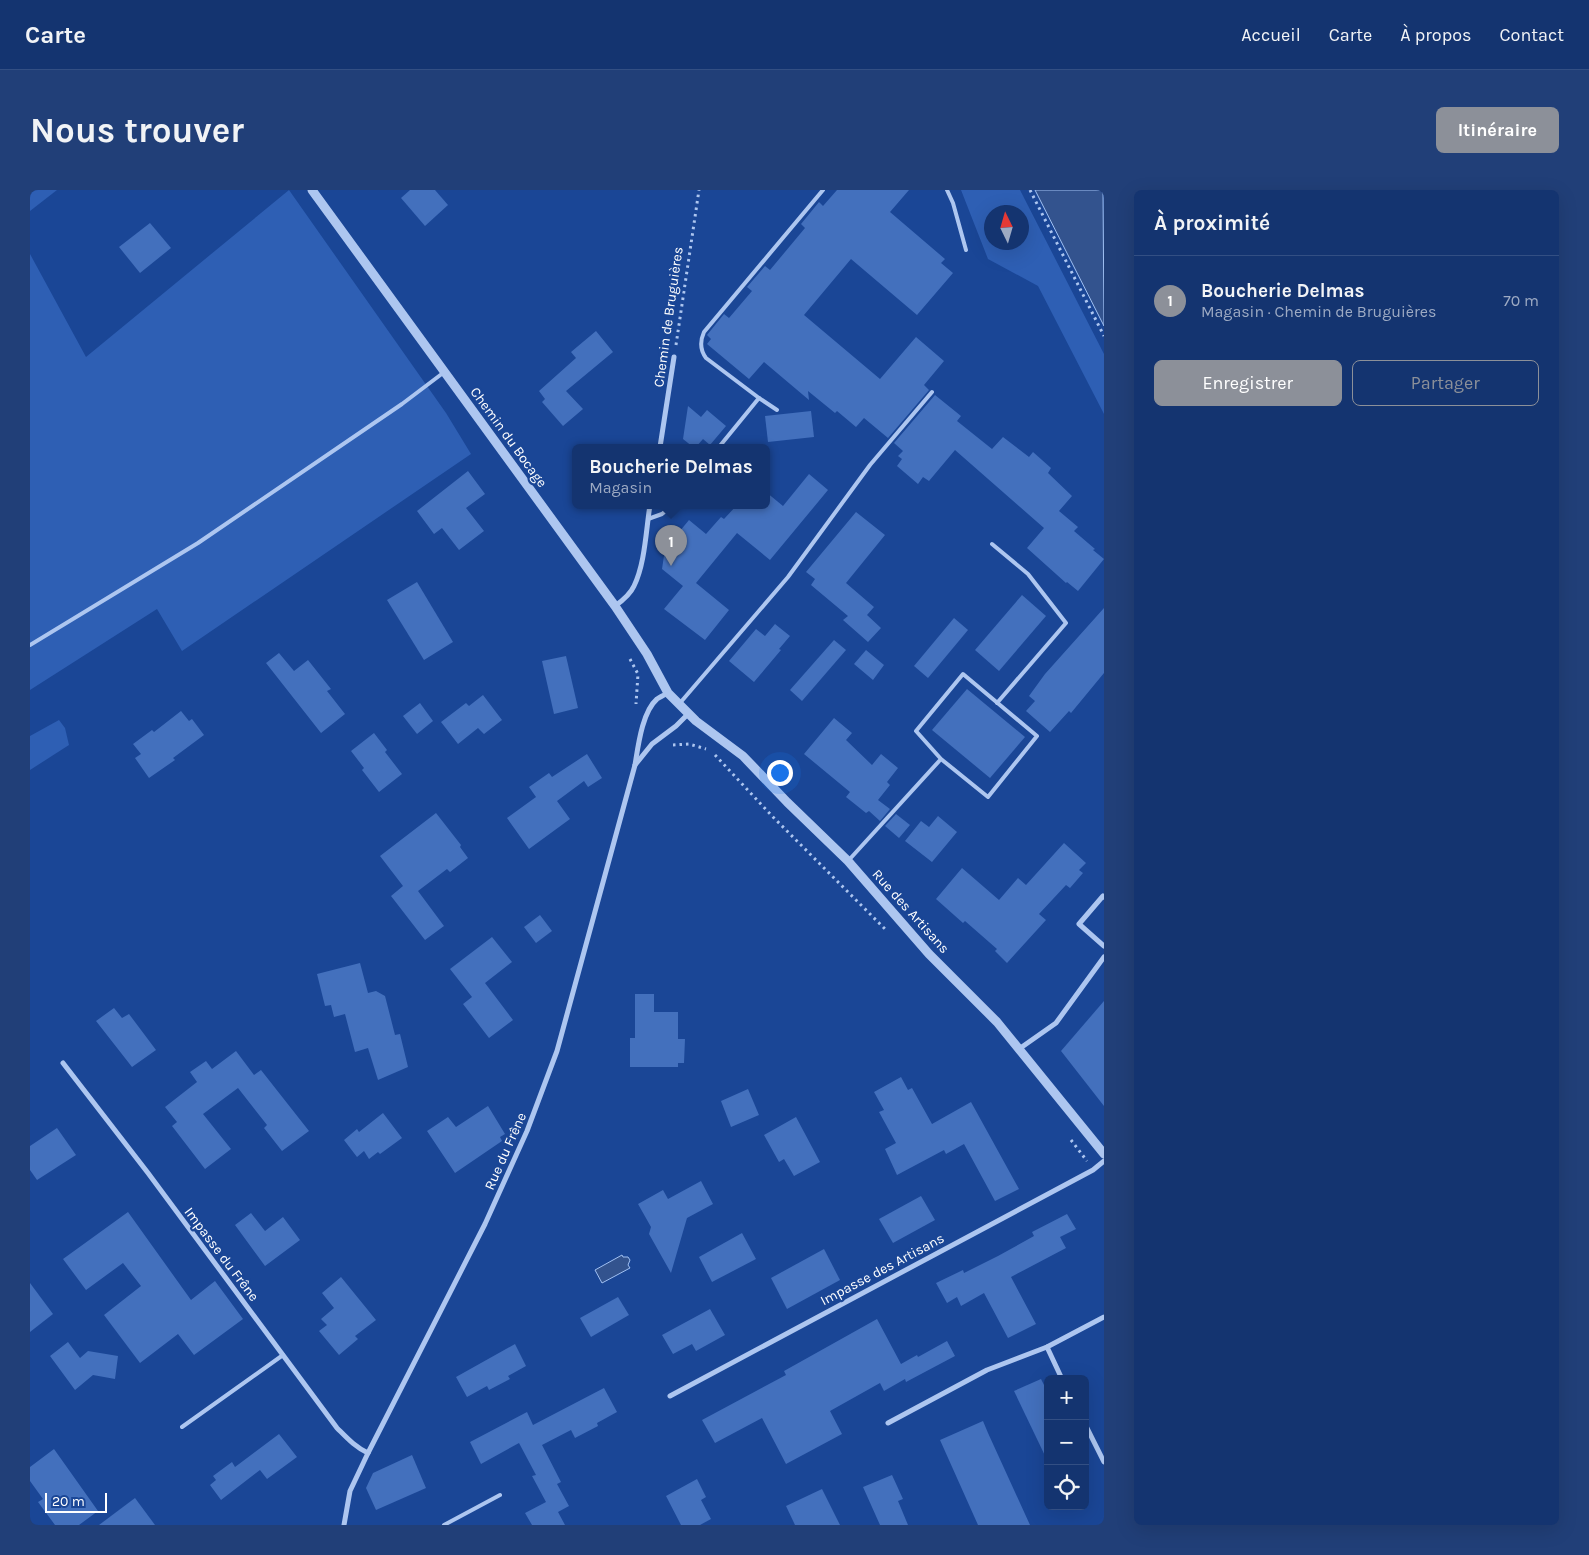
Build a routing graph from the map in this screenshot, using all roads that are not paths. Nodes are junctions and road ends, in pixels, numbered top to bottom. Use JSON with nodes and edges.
{"nodes":[{"id":1,"x":312,"y":190,"type":"edge"},
{"id":2,"x":823,"y":190,"type":"edge"},
{"id":3,"x":947,"y":190,"type":"edge"},
{"id":4,"x":966,"y":250,"type":"dead end"},
{"id":5,"x":674,"y":357,"type":"road end"},
{"id":6,"x":444,"y":372,"type":"junction"},
{"id":7,"x":932,"y":392,"type":"dead end"},
{"id":8,"x":759,"y":398,"type":"junction"},
{"id":9,"x":777,"y":410,"type":"dead end"},
{"id":10,"x":660,"y":444,"type":"edge"},
{"id":11,"x":722,"y":444,"type":"edge"},
{"id":12,"x":649,"y":509,"type":"edge"},
{"id":13,"x":668,"y":509,"type":"edge"},
{"id":14,"x":648,"y":519,"type":"junction"},
{"id":15,"x":992,"y":544,"type":"dead end"},
{"id":16,"x":615,"y":606,"type":"junction"},
{"id":17,"x":30,"y":645,"type":"edge"},
{"id":18,"x":668,"y":693,"type":"junction"},
{"id":19,"x":998,"y":703,"type":"junction"},
{"id":20,"x":678,"y":705,"type":"junction"},
{"id":21,"x":688,"y":714,"type":"junction"},
{"id":22,"x":941,"y":759,"type":"junction"},
{"id":23,"x":635,"y":765,"type":"junction"},
{"id":24,"x":848,"y":861,"type":"junction"},
{"id":25,"x":1104,"y":897,"type":"edge"},
{"id":26,"x":1104,"y":946,"type":"edge"},
{"id":27,"x":1104,"y":957,"type":"edge"},
{"id":28,"x":1019,"y":1049,"type":"junction"},
{"id":29,"x":63,"y":1063,"type":"dead end"},
{"id":30,"x":1104,"y":1154,"type":"edge"},
{"id":31,"x":1104,"y":1161,"type":"edge"},
{"id":32,"x":1104,"y":1316,"type":"edge"},
{"id":33,"x":1047,"y":1347,"type":"junction"},
{"id":34,"x":283,"y":1355,"type":"junction"},
{"id":35,"x":1060,"y":1375,"type":"edge"},
{"id":36,"x":670,"y":1396,"type":"dead end"},
{"id":37,"x":888,"y":1423,"type":"dead end"},
{"id":38,"x":182,"y":1427,"type":"dead end"},
{"id":39,"x":1089,"y":1432,"type":"edge"},
{"id":40,"x":368,"y":1453,"type":"junction"},
{"id":41,"x":1104,"y":1462,"type":"edge"},
{"id":42,"x":500,"y":1496,"type":"dead end"},
{"id":43,"x":344,"y":1525,"type":"edge"},
{"id":44,"x":444,"y":1525,"type":"edge"}],
"edges":[{"from":1,"to":6,"type":"street","name":"Chemin du Bocage"},
{"from":2,"to":8,"type":"lane"},
{"from":3,"to":4,"type":"lane"},
{"from":5,"to":10,"type":"street","name":"Chemin de Bruguières"},
{"from":6,"to":16,"type":"street","name":"Chemin du Bocage"},
{"from":6,"to":17,"type":"lane"},
{"from":7,"to":20,"type":"lane"},
{"from":8,"to":9,"type":"lane"},
{"from":8,"to":11,"type":"lane"},
{"from":12,"to":14,"type":"street"},
{"from":13,"to":14,"type":"lane"},
{"from":14,"to":16,"type":"street"},
{"from":15,"to":19,"type":"lane"},
{"from":16,"to":18,"type":"street","name":"Chemin du Bocage"},
{"from":18,"to":20,"type":"street","name":"Chemin du Bocage"},
{"from":18,"to":23,"type":"street","name":"Rue du Frêne"},
{"from":19,"to":22,"type":"lane"},
{"from":19,"to":22,"type":"lane"},
{"from":20,"to":21,"type":"street","name":"Rue des Artisans"},
{"from":21,"to":23,"type":"street","name":"Rue du Frêne"},
{"from":21,"to":24,"type":"street","name":"Rue des Artisans"},
{"from":22,"to":24,"type":"lane"},
{"from":23,"to":40,"type":"street","name":"Rue du Frêne"},
{"from":24,"to":28,"type":"street","name":"Rue des Artisans"},
{"from":25,"to":26,"type":"street"},
{"from":27,"to":28,"type":"street"},
{"from":28,"to":30,"type":"street","name":"Rue des Artisans"},
{"from":29,"to":34,"type":"street","name":"Impasse du Frêne"},
{"from":31,"to":36,"type":"street","name":"Impasse des Artisans"},
{"from":32,"to":33,"type":"street"},
{"from":33,"to":35,"type":"street"},
{"from":33,"to":37,"type":"street"},
{"from":34,"to":38,"type":"lane"},
{"from":34,"to":40,"type":"street","name":"Impasse du Frêne"},
{"from":39,"to":41,"type":"street"},
{"from":40,"to":43,"type":"street","name":"Rue du Frêne"},
{"from":42,"to":44,"type":"lane"}]}
